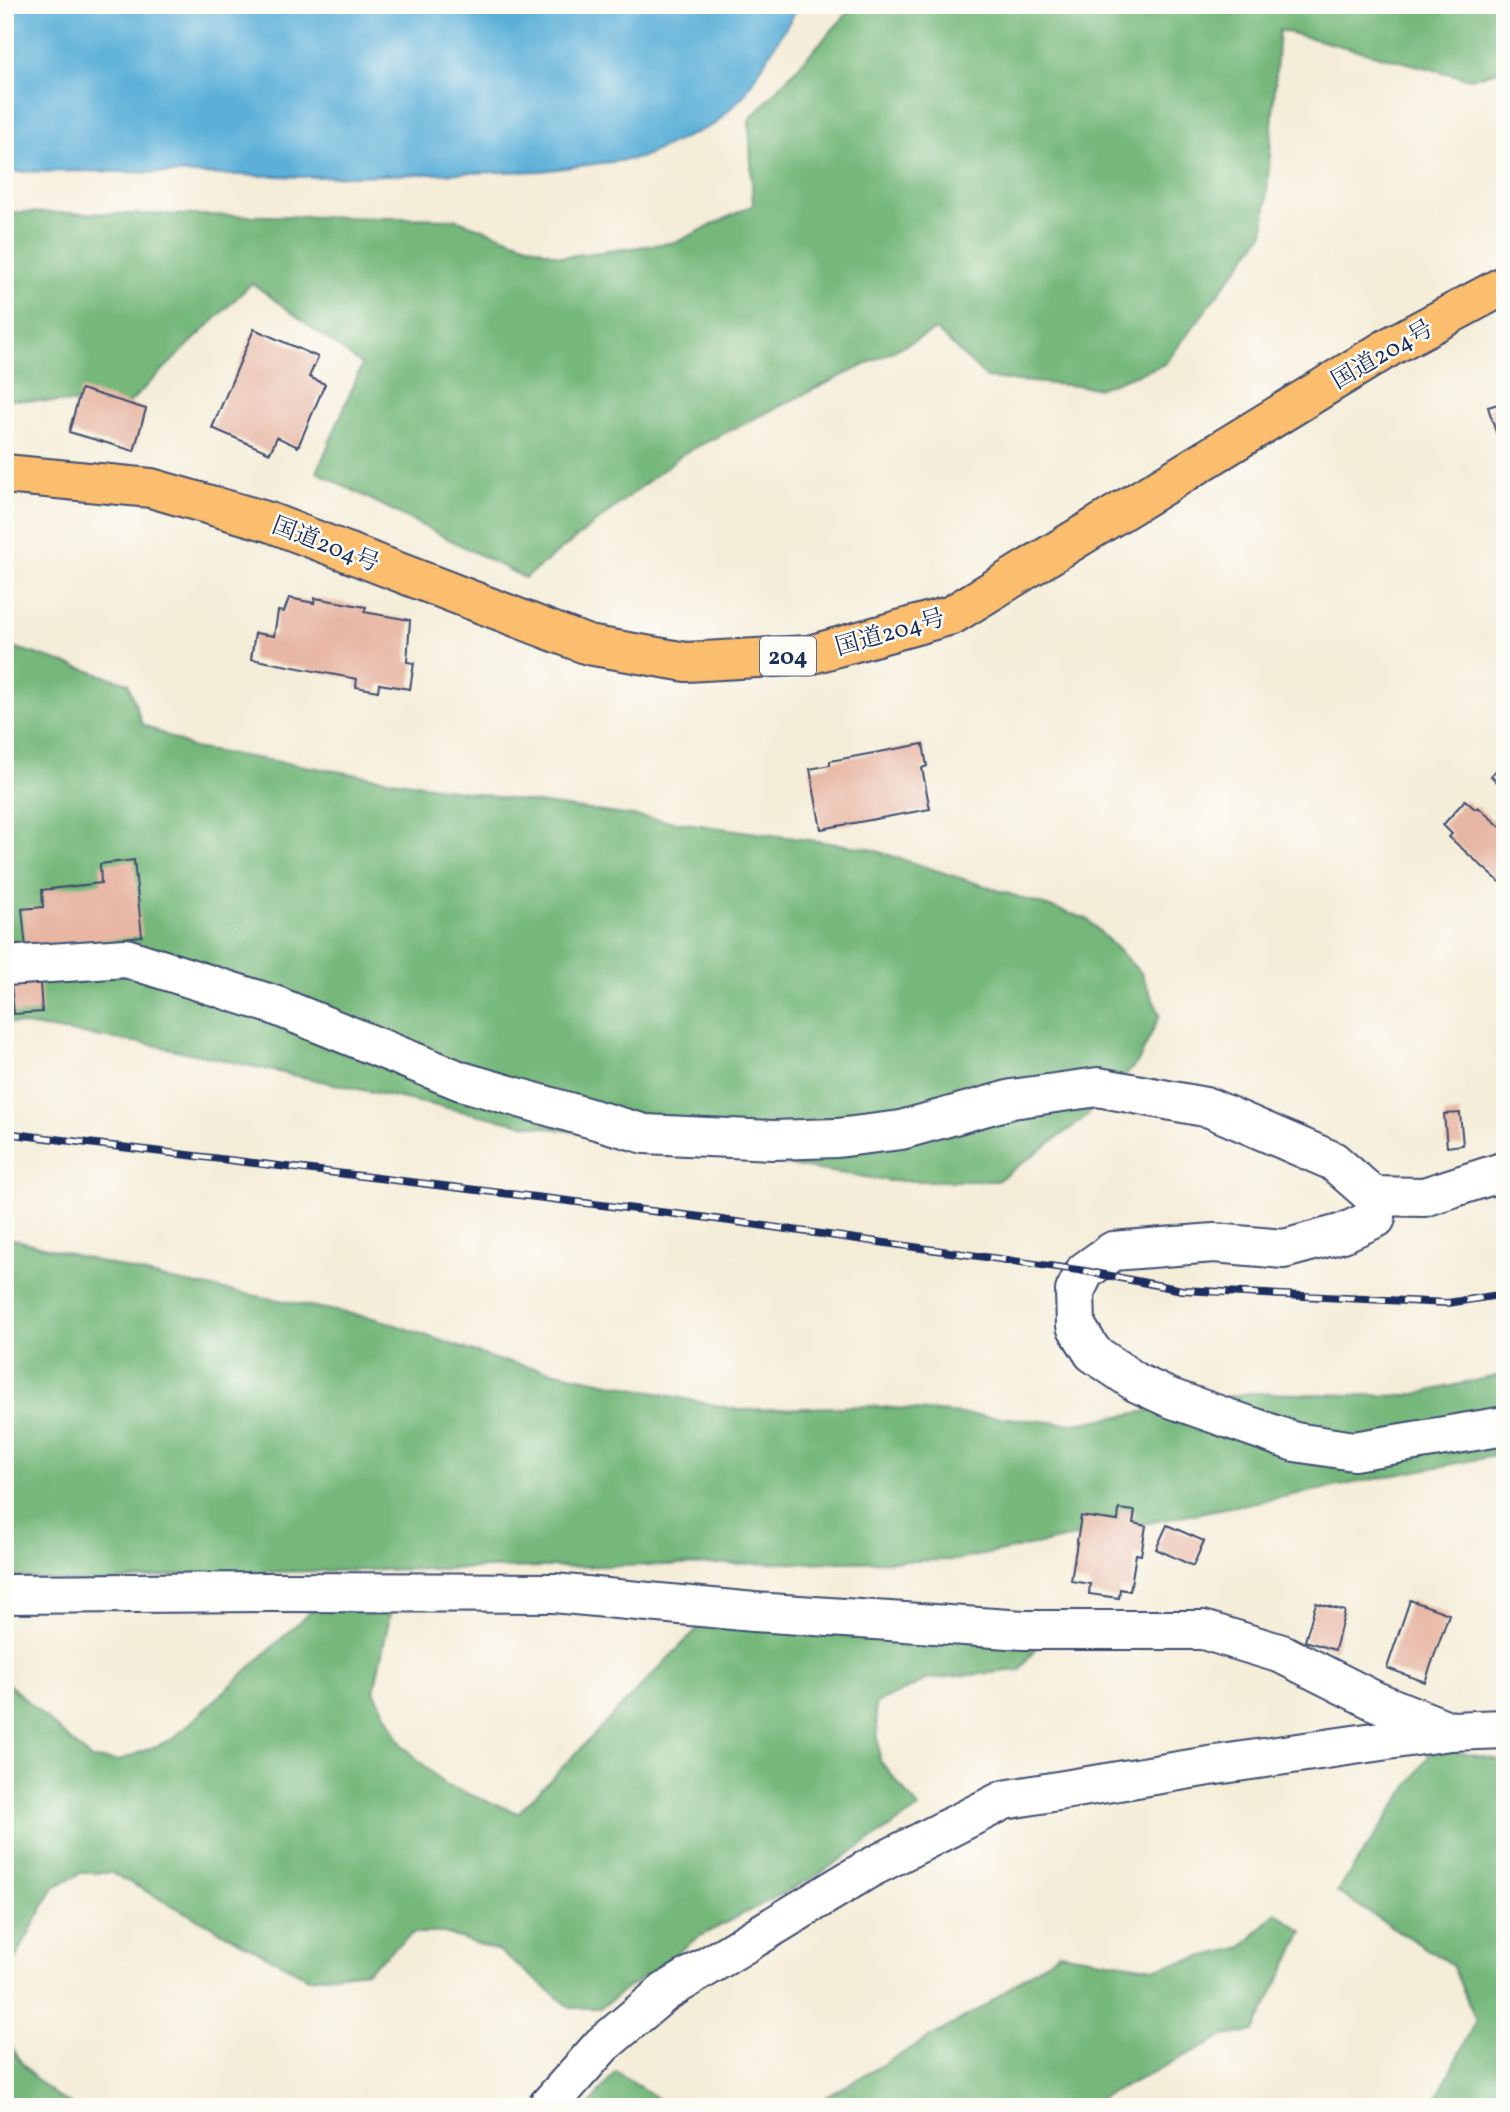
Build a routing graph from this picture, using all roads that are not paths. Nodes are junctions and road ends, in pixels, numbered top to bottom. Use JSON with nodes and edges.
{"nodes":[{"id":1,"x":1505,"y":285,"type":"edge"},
{"id":2,"x":5,"y":474,"type":"edge"},
{"id":3,"x":5,"y":966,"type":"edge"},
{"id":4,"x":1505,"y":1171,"type":"edge"},
{"id":5,"x":1373,"y":1196,"type":"junction"},
{"id":6,"x":1505,"y":1426,"type":"edge"},
{"id":7,"x":5,"y":1594,"type":"edge"},
{"id":8,"x":1505,"y":1729,"type":"edge"},
{"id":9,"x":1450,"y":1731,"type":"junction"},
{"id":10,"x":547,"y":2107,"type":"edge"}],
"edges":[{"from":1,"to":2,"type":"highway","name":"国道204号","number":"204"},
{"from":3,"to":5,"type":"street"},
{"from":4,"to":5,"type":"street"},
{"from":5,"to":6,"type":"street"},
{"from":7,"to":9,"type":"street"},
{"from":8,"to":9,"type":"street"},
{"from":9,"to":10,"type":"street"}]}
